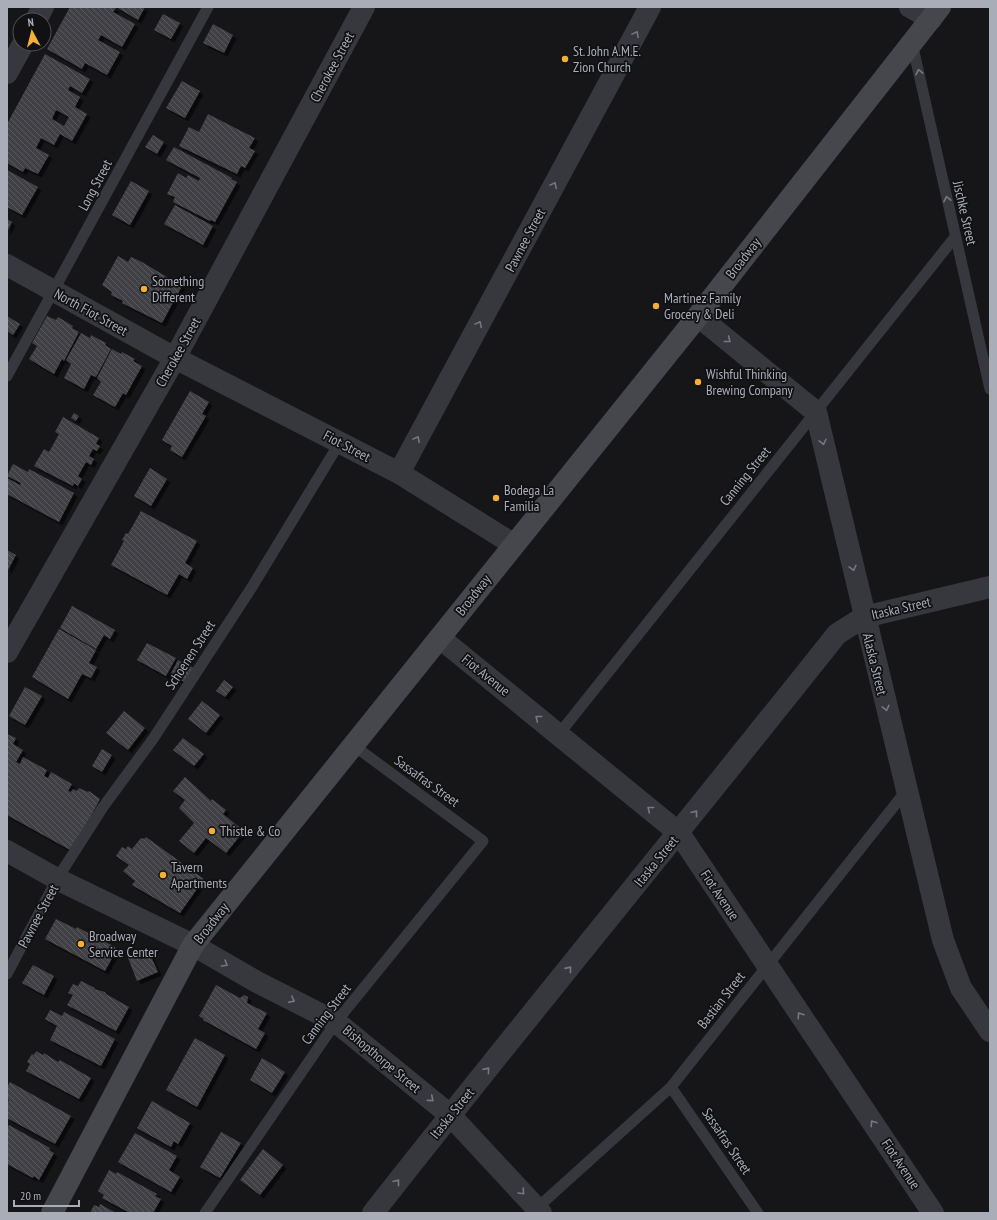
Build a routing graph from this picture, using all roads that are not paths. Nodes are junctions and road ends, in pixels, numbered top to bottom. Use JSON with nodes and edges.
{"nodes":[{"id":1,"x":208,"y":7,"type":"edge"},
{"id":2,"x":364,"y":7,"type":"edge"},
{"id":3,"x":650,"y":7,"type":"edge"},
{"id":4,"x":910,"y":7,"type":"edge"},
{"id":5,"x":936,"y":13,"type":"edge"},
{"id":6,"x":912,"y":43,"type":"junction"},
{"id":7,"x":19,"y":52,"type":"edge"},
{"id":8,"x":7,"y":73,"type":"edge"},
{"id":9,"x":955,"y":237,"type":"junction"},
{"id":10,"x":7,"y":265,"type":"edge"},
{"id":11,"x":54,"y":292,"type":"junction"},
{"id":12,"x":698,"y":316,"type":"junction"},
{"id":13,"x":175,"y":358,"type":"junction"},
{"id":14,"x":7,"y":376,"type":"edge"},
{"id":15,"x":990,"y":389,"type":"edge"},
{"id":16,"x":816,"y":412,"type":"junction"},
{"id":17,"x":340,"y":442,"type":"junction"},
{"id":18,"x":399,"y":473,"type":"junction"},
{"id":19,"x":513,"y":544,"type":"junction"},
{"id":20,"x":990,"y":587,"type":"edge"},
{"id":21,"x":864,"y":617,"type":"junction"},
{"id":22,"x":440,"y":638,"type":"junction"},
{"id":23,"x":7,"y":652,"type":"edge"},
{"id":24,"x":559,"y":734,"type":"junction"},
{"id":25,"x":353,"y":745,"type":"junction"},
{"id":26,"x":906,"y":791,"type":"junction"},
{"id":27,"x":679,"y":833,"type":"junction"},
{"id":28,"x":482,"y":841,"type":"joint"},
{"id":29,"x":7,"y":851,"type":"edge"},
{"id":30,"x":57,"y":878,"type":"junction"},
{"id":31,"x":193,"y":945,"type":"junction"},
{"id":32,"x":767,"y":966,"type":"junction"},
{"id":33,"x":7,"y":974,"type":"edge"},
{"id":34,"x":336,"y":1022,"type":"junction"},
{"id":35,"x":990,"y":1031,"type":"edge"},
{"id":36,"x":671,"y":1087,"type":"junction"},
{"id":37,"x":450,"y":1115,"type":"junction"},
{"id":38,"x":539,"y":1211,"type":"edge"},
{"id":39,"x":52,"y":1213,"type":"edge"},
{"id":40,"x":205,"y":1213,"type":"edge"},
{"id":41,"x":373,"y":1213,"type":"edge"},
{"id":42,"x":758,"y":1213,"type":"edge"},
{"id":43,"x":933,"y":1213,"type":"edge"}],
"edges":[{"from":1,"to":11,"type":"lane","name":"Long Street"},
{"from":2,"to":13,"type":"street","name":"Cherokee Street"},
{"from":18,"to":3,"type":"street","name":"Pawnee Street","one_way":true},
{"from":4,"to":5,"type":"street"},
{"from":5,"to":6,"type":"main road","name":"Broadway"},
{"from":9,"to":6,"type":"lane","name":"Jischke Street","one_way":true},
{"from":6,"to":12,"type":"main road","name":"Broadway"},
{"from":7,"to":8,"type":"street"},
{"from":9,"to":15,"type":"lane","name":"Jischke Street"},
{"from":9,"to":16,"type":"lane","name":"Canning Street"},
{"from":10,"to":11,"type":"street","name":"North Fiot Street"},
{"from":11,"to":13,"type":"street","name":"North Fiot Street"},
{"from":11,"to":14,"type":"lane","name":"Long Street"},
{"from":12,"to":16,"type":"street","one_way":true},
{"from":12,"to":19,"type":"main road","name":"Broadway"},
{"from":13,"to":17,"type":"street","name":"Fiot Street"},
{"from":13,"to":23,"type":"street","name":"Cherokee Street"},
{"from":16,"to":21,"type":"street","name":"Alaska Street","one_way":true},
{"from":16,"to":24,"type":"lane","name":"Canning Street"},
{"from":17,"to":18,"type":"street","name":"Fiot Street"},
{"from":17,"to":30,"type":"lane","name":"Schoenen Street"},
{"from":18,"to":19,"type":"street","name":"Fiot Street"},
{"from":19,"to":22,"type":"main road","name":"Broadway"},
{"from":20,"to":21,"type":"street","name":"Itaska Street"},
{"from":21,"to":26,"type":"street","name":"Alaska Street","one_way":true},
{"from":27,"to":21,"type":"street","name":"Itaska Street","one_way":true},
{"from":24,"to":22,"type":"street","name":"Fiot Avenue","one_way":true},
{"from":22,"to":25,"type":"main road","name":"Broadway"},
{"from":27,"to":24,"type":"street","name":"Fiot Avenue","one_way":true},
{"from":25,"to":28,"type":"lane","name":"Sassafras Street"},
{"from":25,"to":31,"type":"main road","name":"Broadway"},
{"from":26,"to":32,"type":"lane","name":"Bastian Street"},
{"from":26,"to":35,"type":"street","name":"Alaska Street"},
{"from":27,"to":32,"type":"street","name":"Fiot Avenue"},
{"from":37,"to":27,"type":"street","name":"Itaska Street","one_way":true},
{"from":28,"to":34,"type":"lane","name":"Canning Street"},
{"from":29,"to":30,"type":"street","name":"Bishopthorpe Street"},
{"from":30,"to":31,"type":"street","name":"Bishopthorpe Street"},
{"from":30,"to":33,"type":"lane","name":"Pawnee Street"},
{"from":31,"to":34,"type":"street","name":"Bishopthorpe Street","one_way":true},
{"from":31,"to":39,"type":"main road","name":"Broadway"},
{"from":32,"to":36,"type":"lane","name":"Bastian Street"},
{"from":43,"to":32,"type":"street","name":"Fiot Avenue","one_way":true},
{"from":34,"to":37,"type":"street","name":"Bishopthorpe Street","one_way":true},
{"from":34,"to":40,"type":"lane","name":"Canning Street"},
{"from":36,"to":38,"type":"lane","name":"Bastian Street"},
{"from":36,"to":42,"type":"lane","name":"Sassafras Street"},
{"from":37,"to":38,"type":"street","name":"Bishopthorpe Street","one_way":true},
{"from":41,"to":37,"type":"street","name":"Itaska Street","one_way":true}]}
